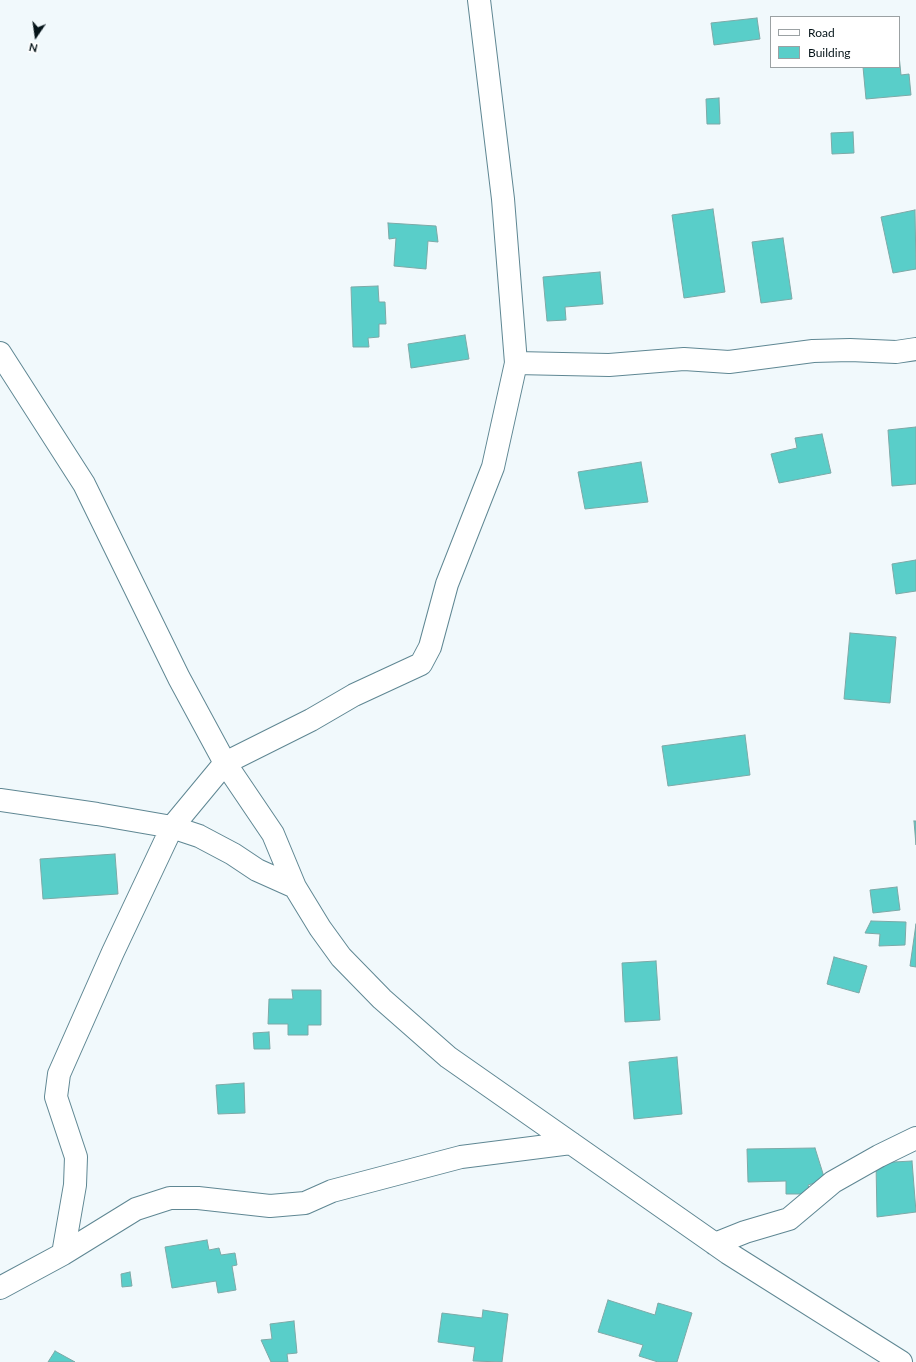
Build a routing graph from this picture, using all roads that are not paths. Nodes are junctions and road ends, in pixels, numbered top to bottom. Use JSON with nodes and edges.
{"nodes":[{"id":1,"x":479,"y":0,"type":"edge"},
{"id":2,"x":916,"y":349,"type":"edge"},
{"id":3,"x":0,"y":353,"type":"edge"},
{"id":4,"x":516,"y":363,"type":"junction"},
{"id":5,"x":225,"y":763,"type":"junction"},
{"id":6,"x":0,"y":800,"type":"edge"},
{"id":7,"x":172,"y":827,"type":"junction"},
{"id":8,"x":295,"y":887,"type":"junction"},
{"id":9,"x":916,"y":1138,"type":"edge"},
{"id":10,"x":571,"y":1143,"type":"junction"},
{"id":11,"x":715,"y":1244,"type":"junction"},
{"id":12,"x":62,"y":1254,"type":"junction"},
{"id":13,"x":0,"y":1288,"type":"edge"},
{"id":14,"x":901,"y":1362,"type":"edge"}],
"edges":[{"from":1,"to":4,"type":"street"},
{"from":2,"to":4,"type":"street"},
{"from":3,"to":5,"type":"street"},
{"from":4,"to":5,"type":"street"},
{"from":5,"to":7,"type":"street"},
{"from":5,"to":8,"type":"street"},
{"from":6,"to":7,"type":"street"},
{"from":7,"to":8,"type":"street"},
{"from":7,"to":12,"type":"street"},
{"from":8,"to":10,"type":"street"},
{"from":9,"to":11,"type":"street"},
{"from":10,"to":11,"type":"street"},
{"from":10,"to":12,"type":"street"},
{"from":11,"to":14,"type":"street"},
{"from":12,"to":13,"type":"street"}]}
